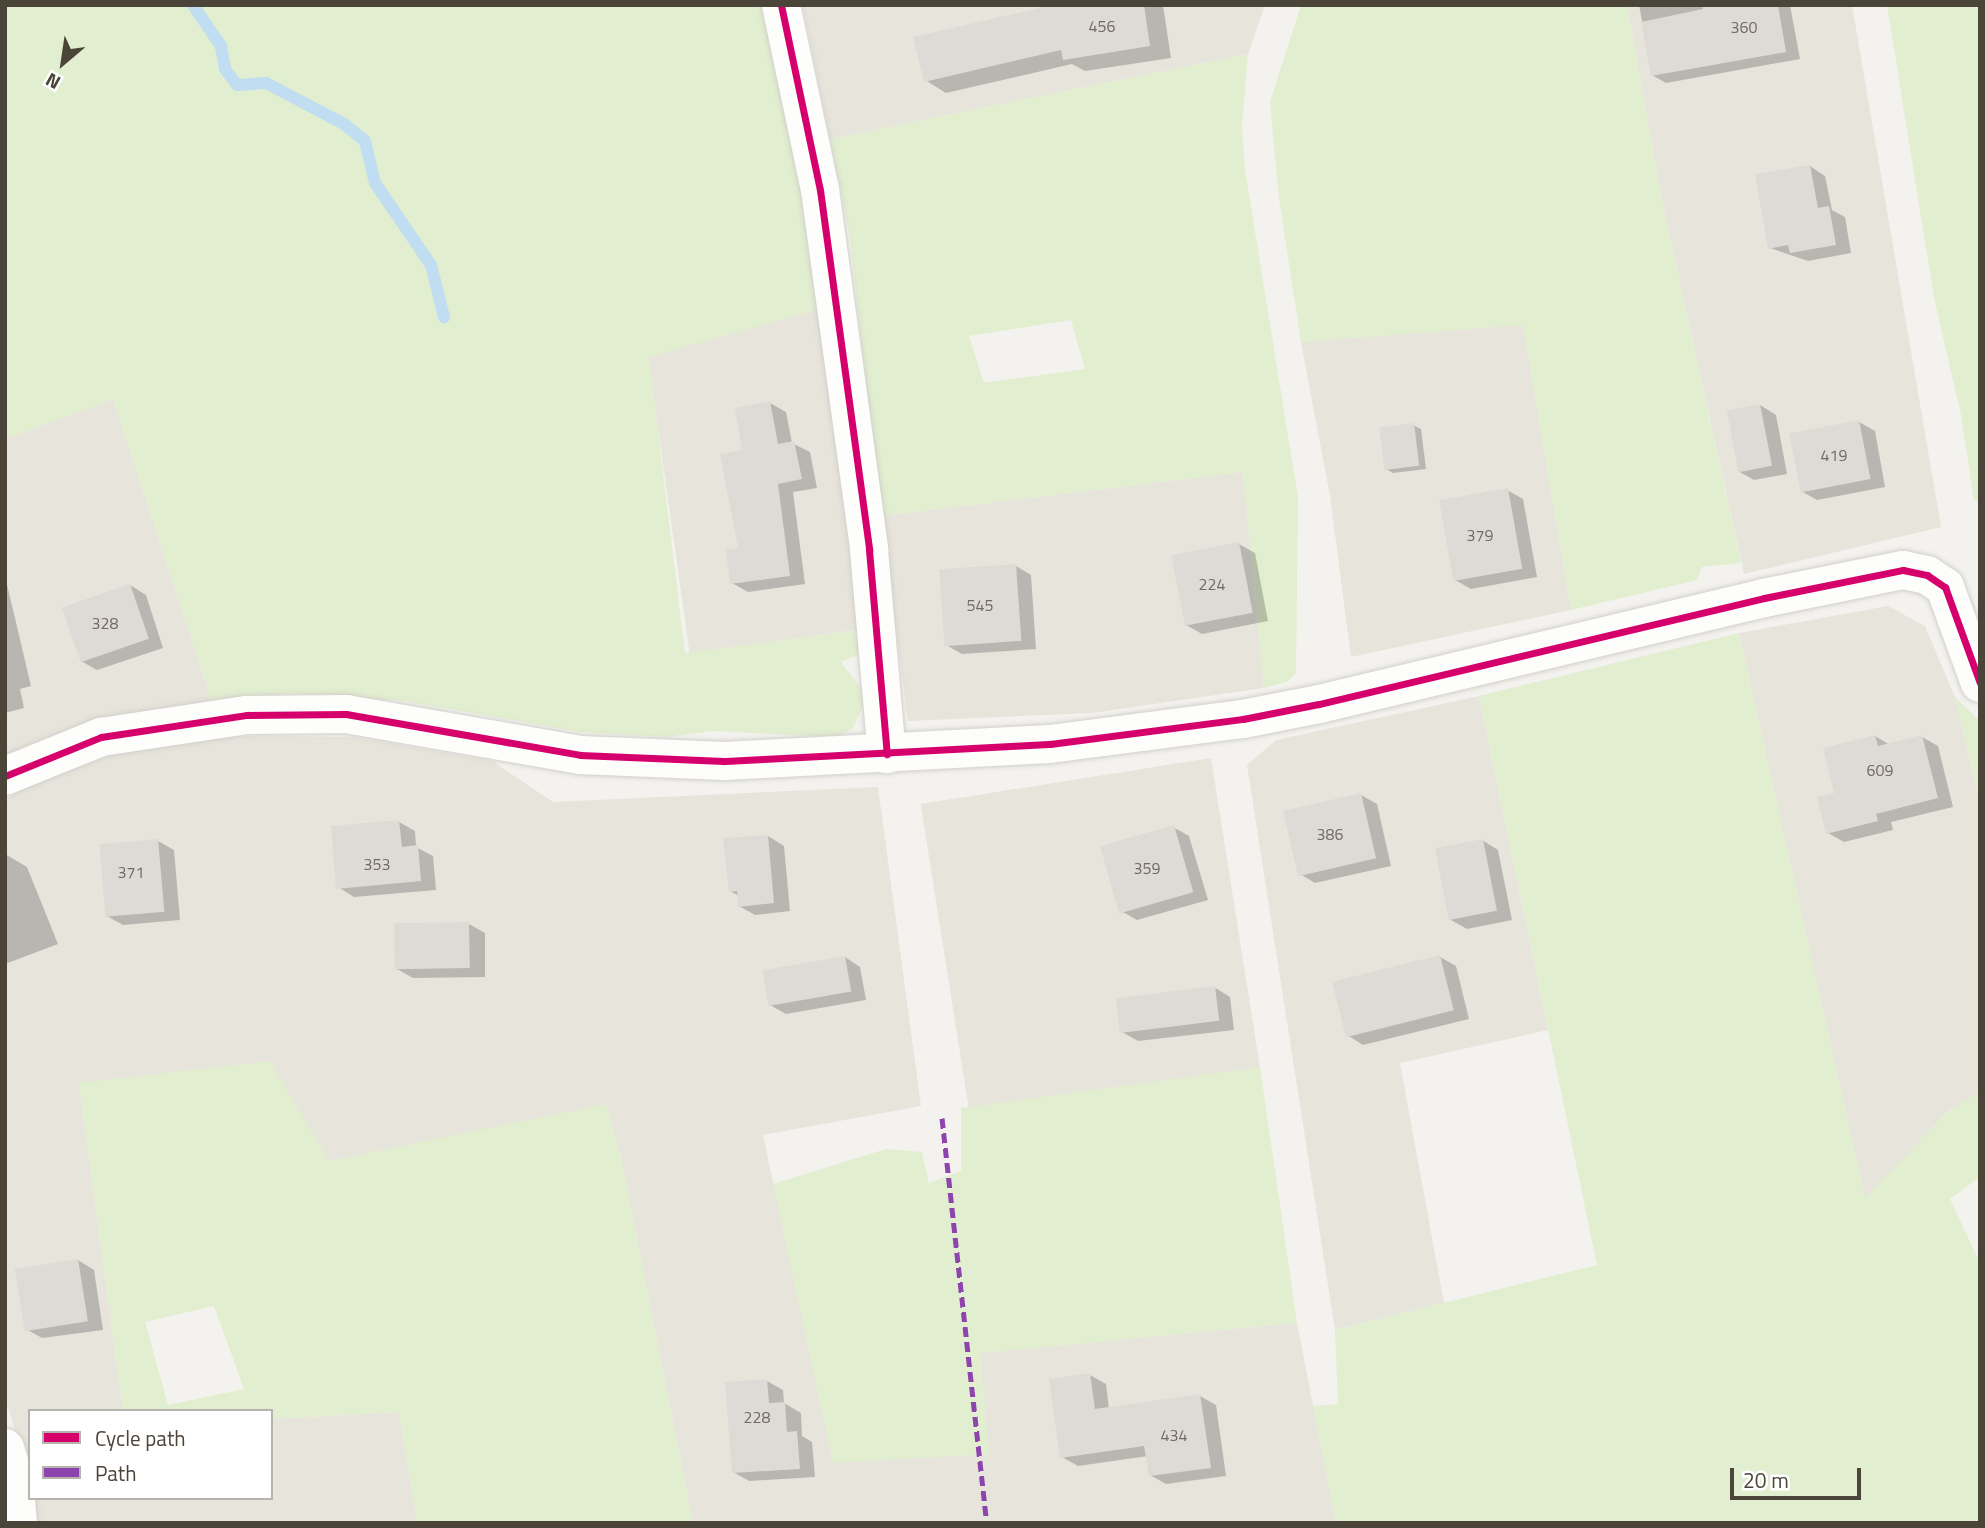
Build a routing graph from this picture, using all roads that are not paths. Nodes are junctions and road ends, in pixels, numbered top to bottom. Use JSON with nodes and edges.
{"nodes":[{"id":1,"x":781,"y":5,"type":"edge"},
{"id":2,"x":1980,"y":683,"type":"edge"},
{"id":3,"x":887,"y":754,"type":"junction"},
{"id":4,"x":5,"y":776,"type":"edge"},
{"id":5,"x":5,"y":1448,"type":"edge"},
{"id":6,"x":18,"y":1523,"type":"edge"}],
"edges":[{"from":1,"to":3,"type":"street"},
{"from":2,"to":3,"type":"street"},
{"from":3,"to":4,"type":"street"},
{"from":5,"to":6,"type":"street"}]}
